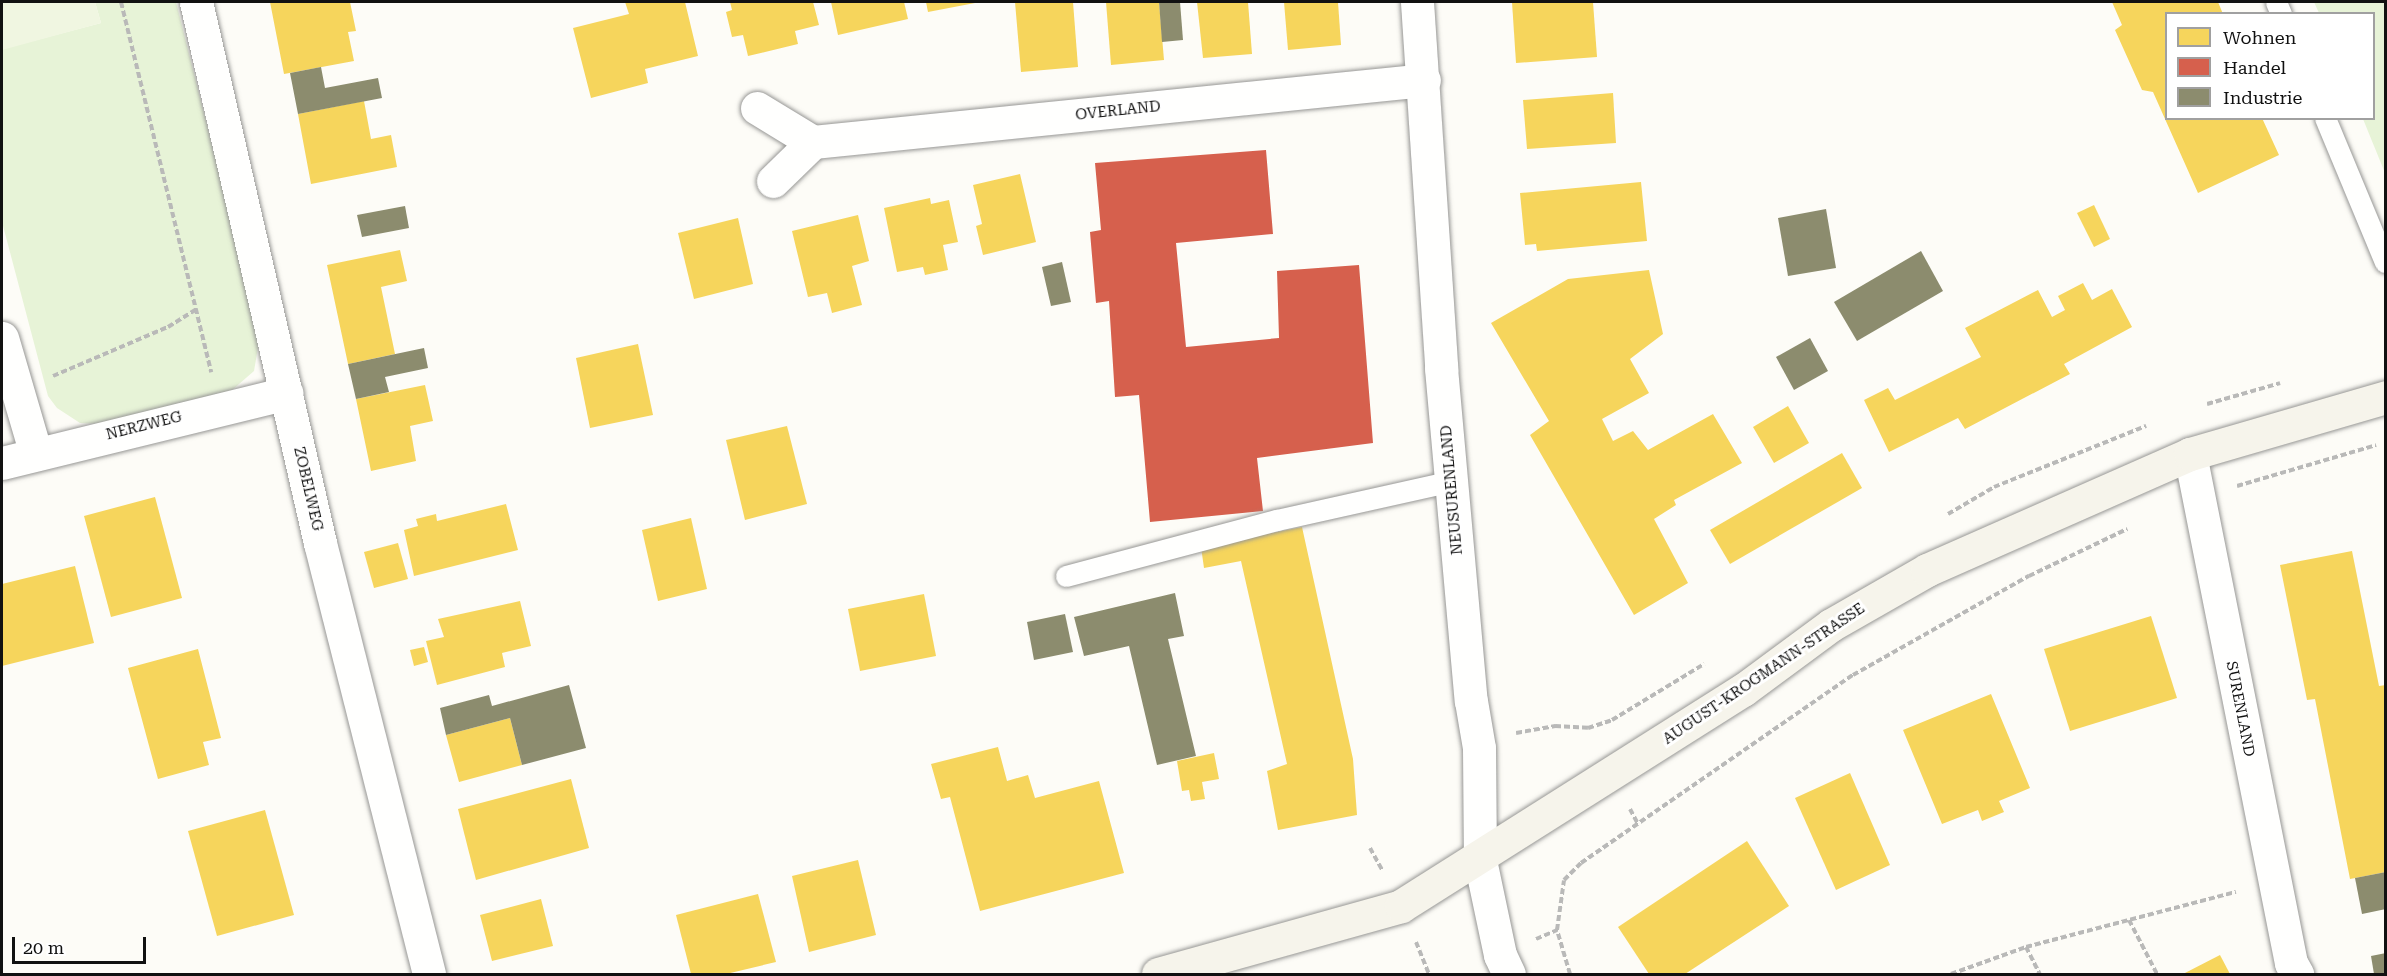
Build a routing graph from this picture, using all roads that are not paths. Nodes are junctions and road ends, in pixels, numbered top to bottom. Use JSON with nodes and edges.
{"nodes":[{"id":1,"x":196,"y":2,"type":"edge"},
{"id":2,"x":1417,"y":2,"type":"edge"},
{"id":3,"x":1424,"y":80,"type":"junction"},
{"id":4,"x":757,"y":108,"type":"dead end"},
{"id":5,"x":2326,"y":120,"type":"edge"},
{"id":6,"x":813,"y":142,"type":"junction"},
{"id":7,"x":773,"y":181,"type":"dead end"},
{"id":8,"x":2385,"y":262,"type":"edge"},
{"id":9,"x":2,"y":338,"type":"edge"},
{"id":10,"x":287,"y":393,"type":"junction"},
{"id":11,"x":2385,"y":397,"type":"edge"},
{"id":12,"x":36,"y":454,"type":"junction"},
{"id":13,"x":2190,"y":454,"type":"junction"},
{"id":14,"x":2,"y":463,"type":"edge"},
{"id":15,"x":1451,"y":481,"type":"junction"},
{"id":16,"x":1066,"y":576,"type":"dead end"},
{"id":17,"x":1480,"y":860,"type":"junction"},
{"id":18,"x":2294,"y":969,"type":"edge"},
{"id":19,"x":429,"y":975,"type":"edge"},
{"id":20,"x":1158,"y":975,"type":"edge"},
{"id":21,"x":1509,"y":975,"type":"edge"}],
"edges":[{"from":1,"to":10,"type":"street","name":"ZOBELWEG"},
{"from":2,"to":3,"type":"street","name":"NEUSURENLAND"},
{"from":3,"to":6,"type":"street","name":"OVERLAND"},
{"from":3,"to":15,"type":"street","name":"NEUSURENLAND"},
{"from":4,"to":6,"type":"street"},
{"from":5,"to":8,"type":"lane"},
{"from":6,"to":7,"type":"street"},
{"from":9,"to":12,"type":"street"},
{"from":10,"to":12,"type":"street","name":"NERZWEG"},
{"from":10,"to":19,"type":"street","name":"ZOBELWEG"},
{"from":11,"to":13,"type":"main road","name":"AUGUST-KROGMANN-STRASSE"},
{"from":12,"to":14,"type":"street","name":"NERZWEG"},
{"from":13,"to":17,"type":"main road","name":"AUGUST-KROGMANN-STRASSE"},
{"from":13,"to":18,"type":"street","name":"SURENLAND"},
{"from":15,"to":16,"type":"lane"},
{"from":15,"to":17,"type":"street","name":"NEUSURENLAND"},
{"from":17,"to":20,"type":"main road","name":"AUGUST-KROGMANN-STRASSE"},
{"from":17,"to":21,"type":"street","name":"NEUSURENLAND"}]}
